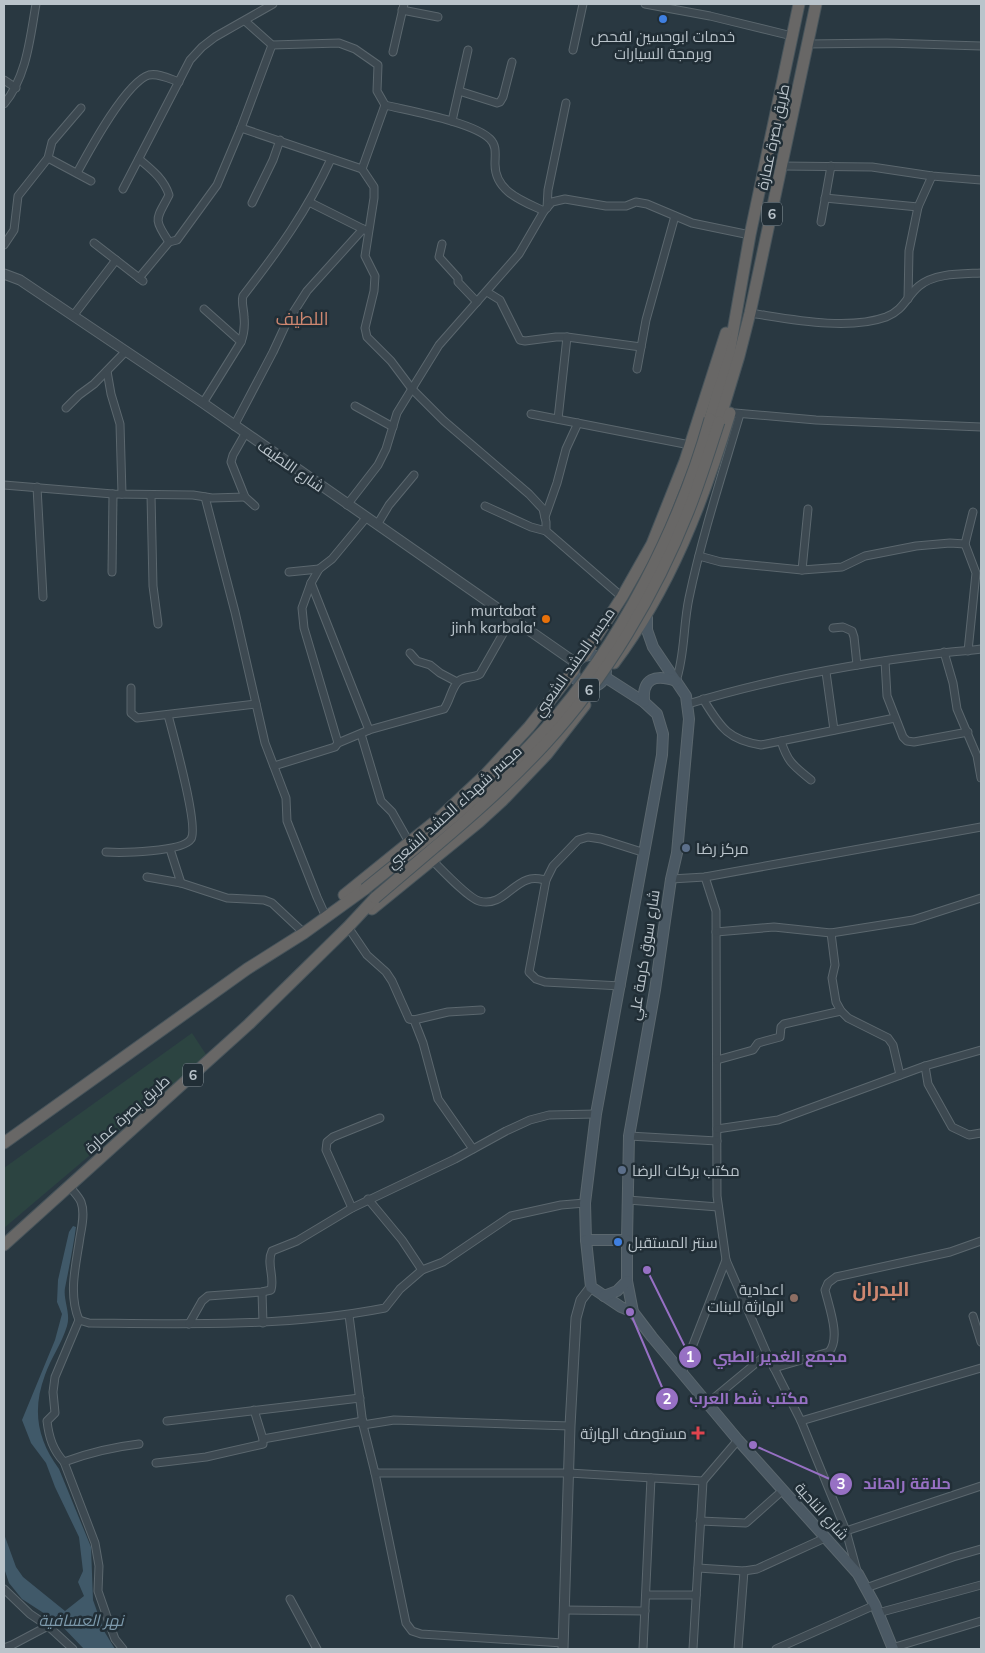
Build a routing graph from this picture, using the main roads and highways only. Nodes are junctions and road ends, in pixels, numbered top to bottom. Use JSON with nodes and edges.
{"nodes":[{"id":1,"x":799,"y":4,"type":"edge"},
{"id":2,"x":816,"y":4,"type":"edge"},
{"id":3,"x":737,"y":309,"type":"junction"},
{"id":4,"x":750,"y":313,"type":"junction"},
{"id":5,"x":715,"y":421,"type":"junction"},
{"id":6,"x":613,"y":612,"type":"junction"},
{"id":7,"x":647,"y":613,"type":"junction"},
{"id":8,"x":638,"y":628,"type":"junction"},
{"id":9,"x":578,"y":663,"type":"junction"},
{"id":10,"x":605,"y":674,"type":"junction"},
{"id":11,"x":676,"y":681,"type":"junction"},
{"id":12,"x":596,"y":686,"type":"junction"},
{"id":13,"x":644,"y":702,"type":"junction"},
{"id":14,"x":375,"y":898,"type":"joint"},
{"id":15,"x":326,"y":917,"type":"junction"},
{"id":16,"x":348,"y":927,"type":"junction"},
{"id":17,"x":4,"y":1143,"type":"edge"},
{"id":18,"x":586,"y":1240,"type":"junction"},
{"id":19,"x":626,"y":1240,"type":"junction"},
{"id":20,"x":4,"y":1245,"type":"edge"},
{"id":21,"x":627,"y":1281,"type":"junction"},
{"id":22,"x":604,"y":1296,"type":"junction"},
{"id":23,"x":633,"y":1312,"type":"junction"},
{"id":24,"x":892,"y":1648,"type":"edge"}],
"edges":[{"from":1,"to":3,"type":"highway","name":"طريق بصرة عمارة","number":"6"},
{"from":2,"to":4,"type":"highway","name":"طريق بصرة عمارة","number":"6"},
{"from":3,"to":5,"type":"highway","name":"طريق بصرة عمارة","number":"6"},
{"from":3,"to":6,"type":"highway"},
{"from":4,"to":5,"type":"highway","name":"طريق بصرة عمارة","number":"6"},
{"from":4,"to":7,"type":"highway"},
{"from":5,"to":14,"type":"highway","name":"مجسر شهداء الحشد الشعبي","number":"6","bridge":true},
{"from":5,"to":15,"type":"highway","name":"مجسر الحشد الشعبي","number":"6","bridge":true},
{"from":6,"to":8,"type":"highway"},
{"from":6,"to":9,"type":"highway"},
{"from":7,"to":8,"type":"highway"},
{"from":7,"to":11,"type":"main road","name":"شارع سوق كرمة علي"},
{"from":8,"to":10,"type":"highway"},
{"from":9,"to":10,"type":"main road"},
{"from":9,"to":12,"type":"main road"},
{"from":9,"to":15,"type":"highway"},
{"from":10,"to":12,"type":"main road"},
{"from":10,"to":13,"type":"main road","name":"شارع سوق كرمة علي"},
{"from":11,"to":13,"type":"main road"},
{"from":11,"to":19,"type":"main road","name":"شارع سوق كرمة علي"},
{"from":12,"to":16,"type":"highway"},
{"from":13,"to":18,"type":"main road","name":"شارع سوق كرمة علي"},
{"from":14,"to":16,"type":"highway","name":"طريق بصرة عمارة","number":"6"},
{"from":15,"to":17,"type":"highway","number":"6"},
{"from":16,"to":20,"type":"highway","name":"طريق بصرة عمارة","number":"6"},
{"from":18,"to":19,"type":"main road"},
{"from":18,"to":22,"type":"main road","name":"شارع سوق كرمة علي"},
{"from":19,"to":21,"type":"main road","name":"شارع سوق كرمة علي"},
{"from":21,"to":22,"type":"main road"},
{"from":21,"to":23,"type":"main road","name":"شارع سوق كرمة علي"},
{"from":22,"to":23,"type":"main road"},
{"from":23,"to":24,"type":"main road","name":"شارع الناحية"}]}
